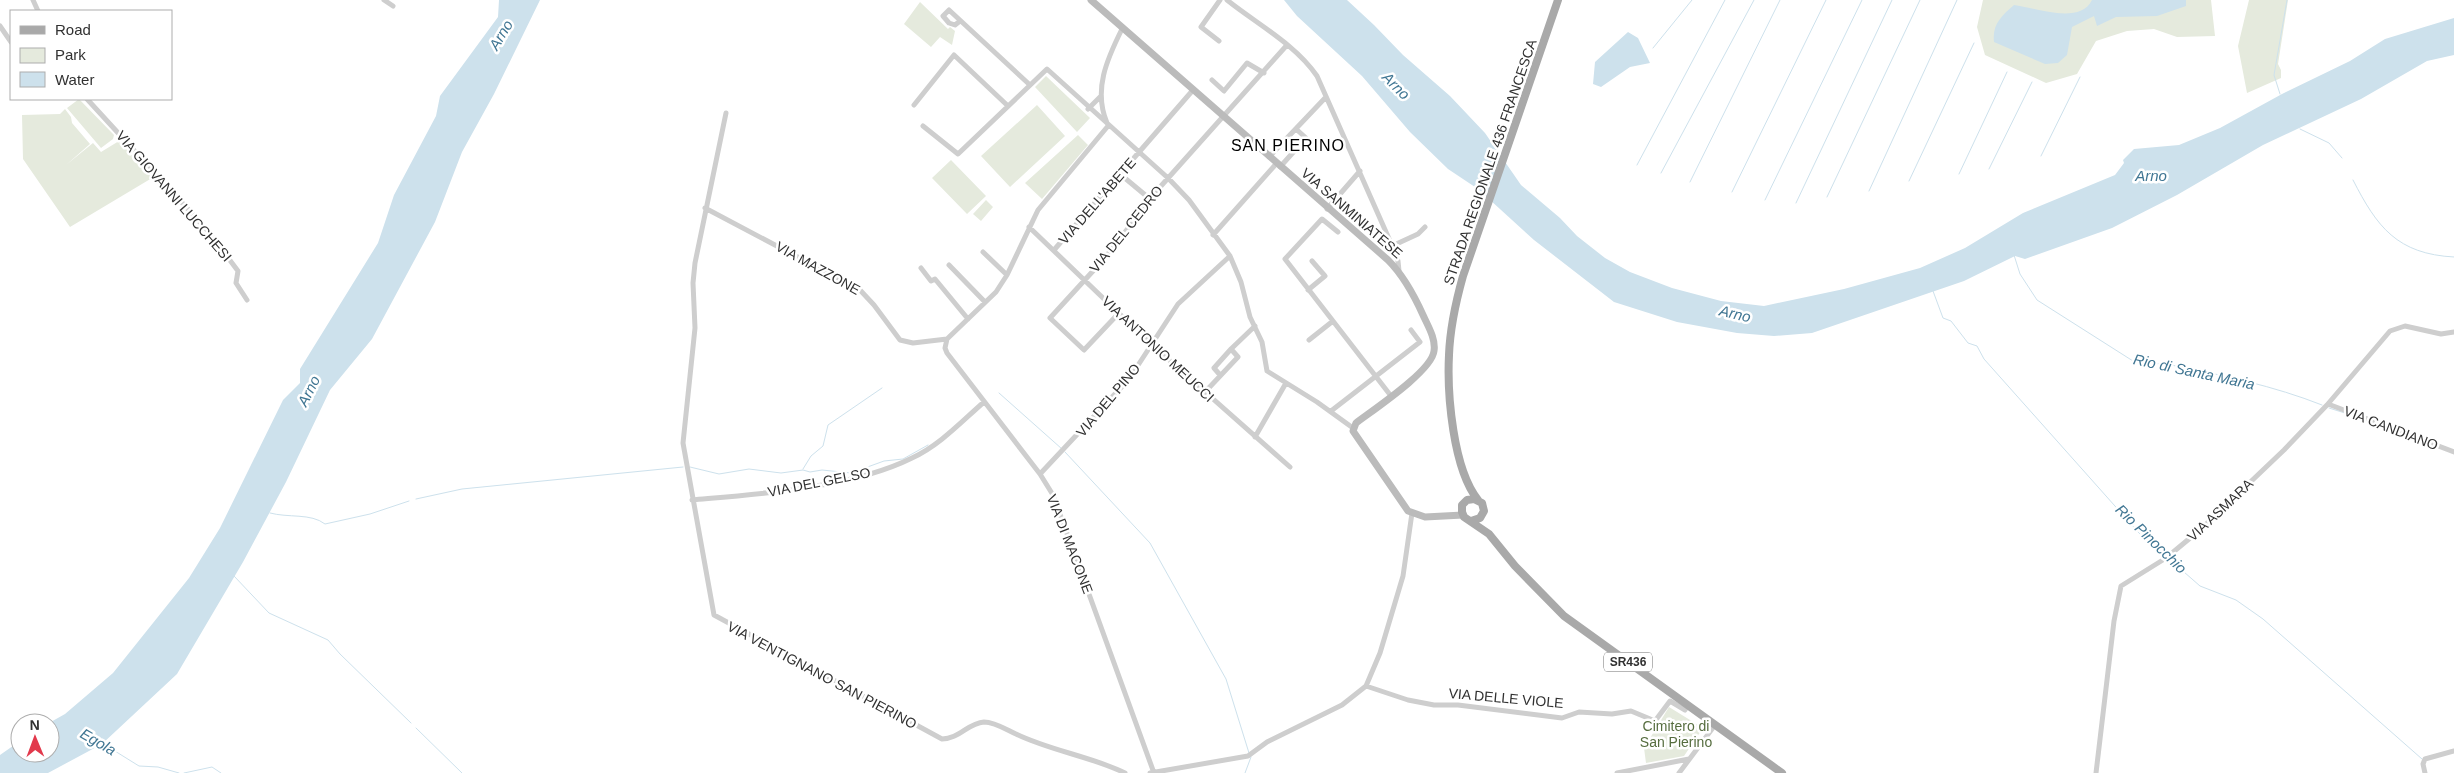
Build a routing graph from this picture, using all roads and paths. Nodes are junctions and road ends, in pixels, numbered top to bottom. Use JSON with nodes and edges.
{"nodes":[{"id":1,"x":384,"y":0,"type":"edge"},
{"id":2,"x":1091,"y":0,"type":"edge"},
{"id":3,"x":1220,"y":0,"type":"edge"},
{"id":4,"x":1227,"y":0,"type":"edge"},
{"id":5,"x":1558,"y":0,"type":"edge"},
{"id":6,"x":393,"y":6,"type":"dead end"},
{"id":7,"x":960,"y":21,"type":"dead end"},
{"id":8,"x":0,"y":26,"type":"edge"},
{"id":9,"x":1122,"y":29,"type":"junction"},
{"id":10,"x":10,"y":41,"type":"edge"},
{"id":11,"x":1219,"y":41,"type":"dead end"},
{"id":12,"x":1287,"y":45,"type":"junction"},
{"id":13,"x":1264,"y":73,"type":"junction"},
{"id":14,"x":1212,"y":80,"type":"dead end"},
{"id":15,"x":1030,"y":85,"type":"junction"},
{"id":16,"x":1193,"y":90,"type":"junction"},
{"id":17,"x":1326,"y":97,"type":"junction"},
{"id":18,"x":1100,"y":98,"type":"junction"},
{"id":19,"x":88,"y":100,"type":"edge"},
{"id":20,"x":914,"y":105,"type":"dead end"},
{"id":21,"x":1008,"y":106,"type":"junction"},
{"id":22,"x":1088,"y":109,"type":"junction"},
{"id":23,"x":726,"y":113,"type":"dead end"},
{"id":24,"x":1224,"y":117,"type":"junction"},
{"id":25,"x":923,"y":126,"type":"dead end"},
{"id":26,"x":1108,"y":126,"type":"junction"},
{"id":27,"x":1296,"y":129,"type":"junction"},
{"id":28,"x":1139,"y":152,"type":"junction"},
{"id":29,"x":1269,"y":157,"type":"junction"},
{"id":30,"x":1278,"y":165,"type":"junction"},
{"id":31,"x":1360,"y":172,"type":"junction"},
{"id":32,"x":1120,"y":174,"type":"junction"},
{"id":33,"x":1168,"y":178,"type":"junction"},
{"id":34,"x":1150,"y":199,"type":"junction"},
{"id":35,"x":705,"y":208,"type":"junction"},
{"id":36,"x":1327,"y":209,"type":"junction"},
{"id":37,"x":1029,"y":227,"type":"junction"},
{"id":38,"x":1425,"y":227,"type":"dead end"},
{"id":39,"x":1338,"y":232,"type":"dead end"},
{"id":40,"x":1213,"y":235,"type":"junction"},
{"id":41,"x":1392,"y":246,"type":"junction"},
{"id":42,"x":1054,"y":250,"type":"junction"},
{"id":43,"x":983,"y":252,"type":"dead end"},
{"id":44,"x":1230,"y":256,"type":"junction"},
{"id":45,"x":1285,"y":259,"type":"junction"},
{"id":46,"x":1312,"y":261,"type":"dead end"},
{"id":47,"x":1279,"y":264,"type":"dead end"},
{"id":48,"x":949,"y":265,"type":"dead end"},
{"id":49,"x":921,"y":268,"type":"dead end"},
{"id":50,"x":1399,"y":272,"type":"junction"},
{"id":51,"x":1007,"y":276,"type":"junction"},
{"id":52,"x":1085,"y":280,"type":"junction"},
{"id":53,"x":1308,"y":290,"type":"junction"},
{"id":54,"x":247,"y":300,"type":"dead end"},
{"id":55,"x":985,"y":302,"type":"junction"},
{"id":56,"x":1119,"y":313,"type":"junction"},
{"id":57,"x":968,"y":319,"type":"junction"},
{"id":58,"x":1333,"y":321,"type":"junction"},
{"id":59,"x":1255,"y":326,"type":"junction"},
{"id":60,"x":1411,"y":330,"type":"dead end"},
{"id":61,"x":2454,"y":332,"type":"edge"},
{"id":62,"x":947,"y":339,"type":"junction"},
{"id":63,"x":1309,"y":340,"type":"dead end"},
{"id":64,"x":1151,"y":344,"type":"junction"},
{"id":65,"x":1231,"y":349,"type":"junction"},
{"id":66,"x":1220,"y":375,"type":"junction"},
{"id":67,"x":1376,"y":377,"type":"junction"},
{"id":68,"x":1286,"y":383,"type":"junction"},
{"id":69,"x":1205,"y":392,"type":"junction"},
{"id":70,"x":1391,"y":396,"type":"junction"},
{"id":71,"x":984,"y":402,"type":"junction"},
{"id":72,"x":2326,"y":406,"type":"junction"},
{"id":73,"x":1331,"y":411,"type":"junction"},
{"id":74,"x":1353,"y":428,"type":"junction"},
{"id":75,"x":1255,"y":437,"type":"junction"},
{"id":76,"x":2454,"y":452,"type":"edge"},
{"id":77,"x":1290,"y":467,"type":"dead end"},
{"id":78,"x":1040,"y":474,"type":"junction"},
{"id":79,"x":1466,"y":482,"type":"junction"},
{"id":80,"x":692,"y":500,"type":"junction"},
{"id":81,"x":1478,"y":500,"type":"junction"},
{"id":82,"x":1463,"y":504,"type":"junction"},
{"id":83,"x":1412,"y":513,"type":"junction"},
{"id":84,"x":1483,"y":513,"type":"junction"},
{"id":85,"x":1443,"y":515,"type":"junction"},
{"id":86,"x":1463,"y":515,"type":"junction"},
{"id":87,"x":1471,"y":521,"type":"junction"},
{"id":88,"x":1489,"y":534,"type":"junction"},
{"id":89,"x":1366,"y":686,"type":"junction"},
{"id":90,"x":1688,"y":705,"type":"junction"},
{"id":91,"x":1715,"y":725,"type":"junction"},
{"id":92,"x":2454,"y":751,"type":"edge"},
{"id":93,"x":1688,"y":758,"type":"junction"},
{"id":94,"x":1125,"y":773,"type":"edge"},
{"id":95,"x":1150,"y":773,"type":"edge"},
{"id":96,"x":1154,"y":773,"type":"edge"},
{"id":97,"x":1617,"y":773,"type":"edge"},
{"id":98,"x":1679,"y":773,"type":"edge"},
{"id":99,"x":1782,"y":773,"type":"edge"},
{"id":100,"x":2096,"y":773,"type":"edge"},
{"id":101,"x":2425,"y":773,"type":"edge"}],
"edges":[{"from":1,"to":6,"type":"street"},
{"from":2,"to":9,"type":"street","name":"VIA SANMINIATESE"},
{"from":3,"to":11,"type":"street"},
{"from":4,"to":12,"type":"street"},
{"from":5,"to":79,"type":"main road","name":"STRADA REGIONALE 436 FRANCESCA","number":"SR436"},
{"from":7,"to":15,"type":"street"},
{"from":8,"to":10,"type":"street"},
{"from":9,"to":16,"type":"street","name":"VIA SANMINIATESE"},
{"from":9,"to":18,"type":"street"},
{"from":12,"to":13,"type":"street","name":"VIA DEL CEDRO"},
{"from":12,"to":17,"type":"street"},
{"from":13,"to":14,"type":"street"},
{"from":13,"to":24,"type":"street","name":"VIA DEL CEDRO"},
{"from":15,"to":21,"type":"street"},
{"from":15,"to":22,"type":"street"},
{"from":16,"to":24,"type":"street","name":"VIA SANMINIATESE"},
{"from":16,"to":28,"type":"street","name":"VIA DELL'ABETE"},
{"from":17,"to":27,"type":"street"},
{"from":17,"to":31,"type":"street"},
{"from":18,"to":22,"type":"street"},
{"from":18,"to":26,"type":"street"},
{"from":19,"to":54,"type":"street","name":"VIA GIOVANNI LUCCHESI"},
{"from":20,"to":21,"type":"street"},
{"from":21,"to":25,"type":"street"},
{"from":22,"to":26,"type":"street"},
{"from":23,"to":35,"type":"street","name":"VIA VENTIGNANO SAN PIERINO"},
{"from":24,"to":29,"type":"street","name":"VIA SANMINIATESE"},
{"from":24,"to":33,"type":"street","name":"VIA DEL CEDRO"},
{"from":26,"to":28,"type":"street"},
{"from":26,"to":37,"type":"street"},
{"from":27,"to":29,"type":"street"},
{"from":27,"to":30,"type":"street"},
{"from":28,"to":32,"type":"street","name":"VIA DELL'ABETE"},
{"from":28,"to":33,"type":"street"},
{"from":29,"to":30,"type":"street","name":"VIA SANMINIATESE"},
{"from":30,"to":36,"type":"street","name":"VIA SANMINIATESE"},
{"from":30,"to":40,"type":"street"},
{"from":31,"to":36,"type":"street"},
{"from":31,"to":41,"type":"street"},
{"from":32,"to":34,"type":"street"},
{"from":32,"to":42,"type":"street","name":"VIA DELL'ABETE"},
{"from":33,"to":34,"type":"street","name":"VIA DEL CEDRO"},
{"from":33,"to":40,"type":"street"},
{"from":34,"to":52,"type":"street","name":"VIA DEL CEDRO"},
{"from":35,"to":62,"type":"street","name":"VIA MAZZONE"},
{"from":35,"to":80,"type":"street","name":"VIA VENTIGNANO SAN PIERINO"},
{"from":36,"to":50,"type":"street","name":"VIA SANMINIATESE"},
{"from":37,"to":42,"type":"street","name":"VIA ANTONIO MEUCCI"},
{"from":37,"to":51,"type":"street"},
{"from":38,"to":41,"type":"street"},
{"from":39,"to":45,"type":"street"},
{"from":40,"to":44,"type":"street"},
{"from":41,"to":50,"type":"street"},
{"from":42,"to":52,"type":"street","name":"VIA ANTONIO MEUCCI"},
{"from":43,"to":51,"type":"street"},
{"from":44,"to":59,"type":"street"},
{"from":44,"to":64,"type":"street","name":"VIA DEL PINO"},
{"from":45,"to":47,"type":"street"},
{"from":45,"to":53,"type":"street"},
{"from":46,"to":53,"type":"street"},
{"from":48,"to":55,"type":"street"},
{"from":49,"to":57,"type":"street"},
{"from":50,"to":70,"type":"street","name":"VIA SANMINIATESE"},
{"from":51,"to":55,"type":"street"},
{"from":52,"to":56,"type":"street","name":"VIA ANTONIO MEUCCI"},
{"from":52,"to":56,"type":"street","name":"VIA DEL CEDRO"},
{"from":53,"to":58,"type":"street"},
{"from":55,"to":57,"type":"street"},
{"from":56,"to":64,"type":"street","name":"VIA ANTONIO MEUCCI"},
{"from":57,"to":62,"type":"street"},
{"from":58,"to":63,"type":"street"},
{"from":58,"to":67,"type":"street"},
{"from":59,"to":65,"type":"street"},
{"from":59,"to":68,"type":"street"},
{"from":60,"to":67,"type":"street"},
{"from":61,"to":72,"type":"street","name":"VIA ASMARA"},
{"from":62,"to":71,"type":"street","name":"VIA DI MACONE"},
{"from":64,"to":69,"type":"street","name":"VIA ANTONIO MEUCCI"},
{"from":64,"to":78,"type":"street","name":"VIA DEL PINO"},
{"from":65,"to":66,"type":"street"},
{"from":65,"to":66,"type":"street"},
{"from":66,"to":69,"type":"street"},
{"from":67,"to":70,"type":"street"},
{"from":67,"to":73,"type":"street"},
{"from":68,"to":73,"type":"street"},
{"from":68,"to":75,"type":"street"},
{"from":69,"to":75,"type":"street","name":"VIA ANTONIO MEUCCI"},
{"from":70,"to":74,"type":"street"},
{"from":71,"to":78,"type":"street","name":"VIA DI MACONE"},
{"from":71,"to":80,"type":"street","name":"VIA DEL GELSO"},
{"from":72,"to":76,"type":"street","name":"VIA CANDIANO"},
{"from":72,"to":100,"type":"street","name":"VIA ASMARA"},
{"from":73,"to":74,"type":"street"},
{"from":74,"to":83,"type":"street"},
{"from":75,"to":77,"type":"street","name":"VIA ANTONIO MEUCCI"},
{"from":78,"to":96,"type":"street","name":"VIA DI MACONE"},
{"from":79,"to":81,"type":"main road","name":"STRADA REGIONALE 436 FRANCESCA","number":"SR436"},
{"from":79,"to":82,"type":"main road","name":"STRADA REGIONALE 436 FRANCESCA","number":"SR436"},
{"from":80,"to":94,"type":"street","name":"VIA VENTIGNANO SAN PIERINO"},
{"from":81,"to":82,"type":"main road"},
{"from":81,"to":84,"type":"main road","name":"STRADA REGIONALE 436 FRANCESCA","number":"SR436"},
{"from":82,"to":85,"type":"street"},
{"from":82,"to":86,"type":"main road","name":"STRADA REGIONALE 436 FRANCESCA","number":"SR436"},
{"from":83,"to":85,"type":"street"},
{"from":83,"to":89,"type":"street"},
{"from":84,"to":87,"type":"main road"},
{"from":84,"to":88,"type":"main road","name":"STRADA REGIONALE 436 FRANCESCA","number":"SR436"},
{"from":85,"to":86,"type":"street"},
{"from":86,"to":87,"type":"main road","name":"STRADA REGIONALE 436 FRANCESCA","number":"SR436"},
{"from":87,"to":88,"type":"main road","name":"STRADA REGIONALE 436 FRANCESCA","number":"SR436"},
{"from":88,"to":90,"type":"main road","name":"STRADA REGIONALE 436 FRANCESCA","number":"SR436"},
{"from":89,"to":90,"type":"street","name":"VIA DELLE VIOLE"},
{"from":89,"to":96,"type":"street"},
{"from":90,"to":91,"type":"main road","name":"STRADA REGIONALE 436 FRANCESCA","number":"SR436"},
{"from":91,"to":93,"type":"street"},
{"from":91,"to":99,"type":"main road","name":"STRADA REGIONALE 436 FRANCESCA","number":"SR436"},
{"from":92,"to":101,"type":"street"},
{"from":93,"to":97,"type":"street"},
{"from":93,"to":98,"type":"street"},
{"from":95,"to":96,"type":"street"}]}
